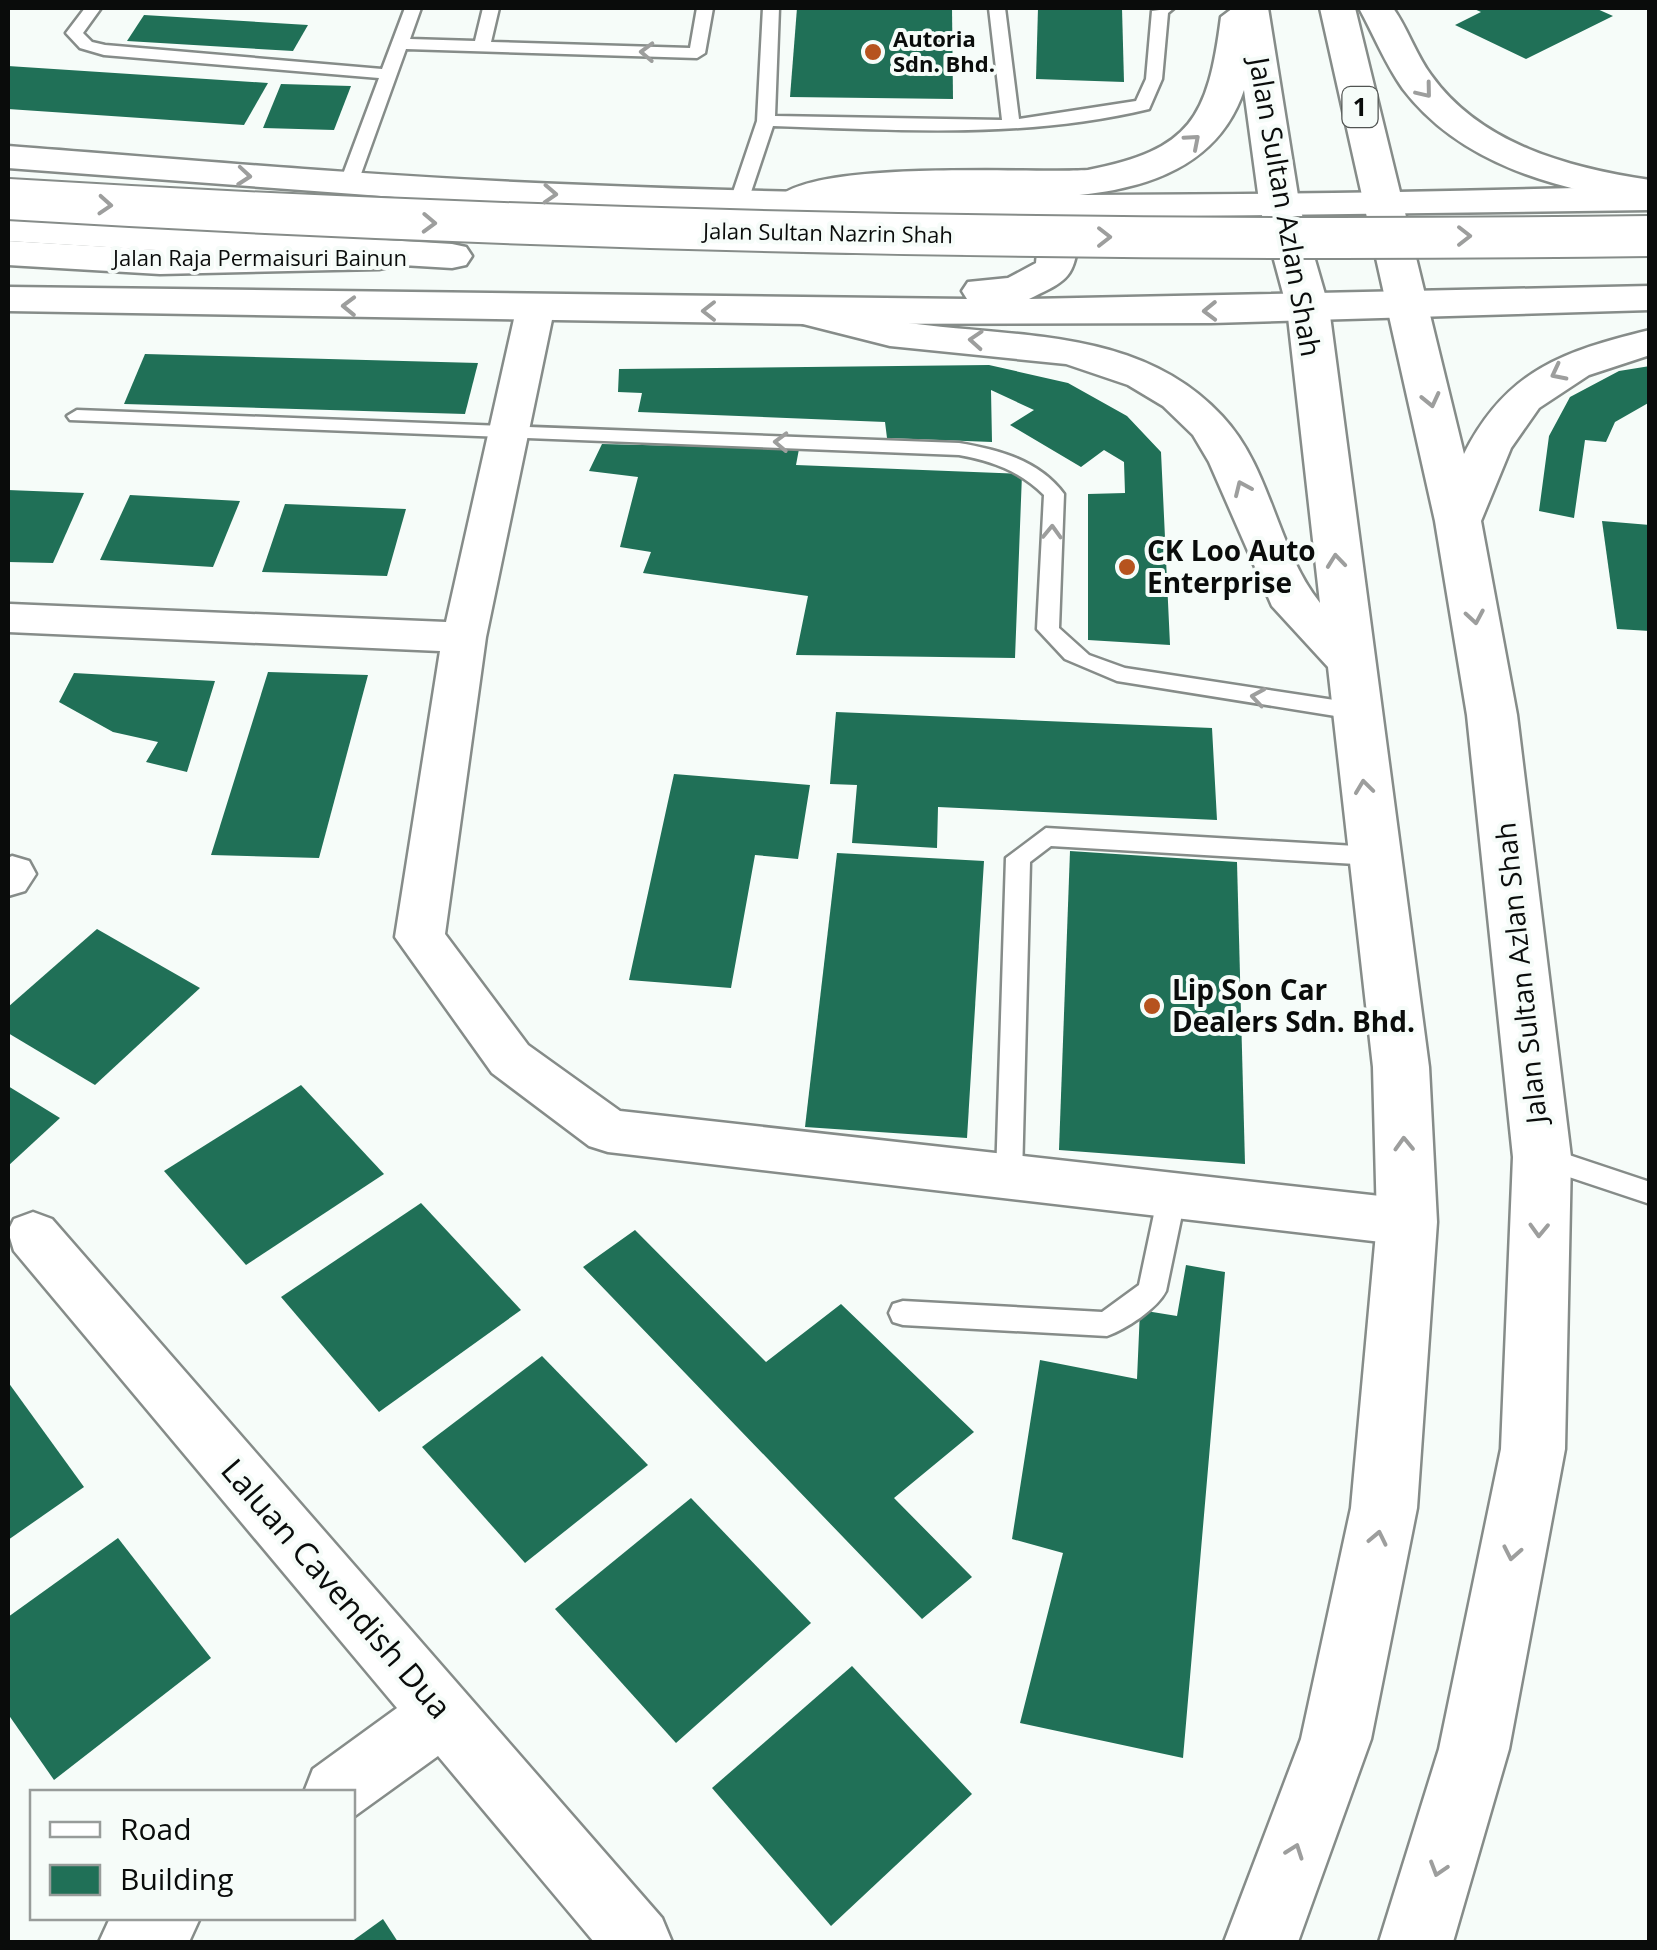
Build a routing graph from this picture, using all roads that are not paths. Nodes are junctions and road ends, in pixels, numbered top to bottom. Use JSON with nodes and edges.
{"nodes":[{"id":1,"x":92,"y":8,"type":"edge"},
{"id":2,"x":412,"y":8,"type":"edge"},
{"id":3,"x":491,"y":8,"type":"edge"},
{"id":4,"x":706,"y":8,"type":"edge"},
{"id":5,"x":771,"y":8,"type":"edge"},
{"id":6,"x":997,"y":8,"type":"edge"},
{"id":7,"x":1166,"y":8,"type":"edge"},
{"id":8,"x":1240,"y":8,"type":"edge"},
{"id":9,"x":1250,"y":8,"type":"edge"},
{"id":10,"x":1336,"y":8,"type":"edge"},
{"id":11,"x":1376,"y":8,"type":"edge"},
{"id":12,"x":400,"y":44,"type":"junction"},
{"id":13,"x":482,"y":47,"type":"junction"},
{"id":14,"x":388,"y":74,"type":"junction"},
{"id":15,"x":766,"y":121,"type":"junction"},
{"id":16,"x":1011,"y":123,"type":"junction"},
{"id":17,"x":8,"y":157,"type":"edge"},
{"id":18,"x":348,"y":185,"type":"junction"},
{"id":19,"x":1650,"y":195,"type":"edge"},
{"id":20,"x":8,"y":199,"type":"edge"},
{"id":21,"x":664,"y":200,"type":"junction"},
{"id":22,"x":740,"y":201,"type":"junction"},
{"id":23,"x":794,"y":202,"type":"junction"},
{"id":24,"x":1383,"y":206,"type":"junction"},
{"id":25,"x":1280,"y":208,"type":"junction"},
{"id":26,"x":1650,"y":215,"type":"edge"},
{"id":27,"x":8,"y":229,"type":"edge"},
{"id":28,"x":1650,"y":236,"type":"edge"},
{"id":29,"x":8,"y":253,"type":"edge"},
{"id":30,"x":452,"y":256,"type":"junction"},
{"id":31,"x":1650,"y":262,"type":"edge"},
{"id":32,"x":1650,"y":298,"type":"edge"},
{"id":33,"x":8,"y":300,"type":"edge"},
{"id":34,"x":1410,"y":305,"type":"junction"},
{"id":35,"x":1308,"y":308,"type":"junction"},
{"id":36,"x":850,"y":309,"type":"junction"},
{"id":37,"x":536,"y":310,"type":"junction"},
{"id":38,"x":806,"y":312,"type":"junction"},
{"id":39,"x":1650,"y":342,"type":"edge"},
{"id":40,"x":77,"y":416,"type":"dead end"},
{"id":41,"x":508,"y":432,"type":"junction"},
{"id":42,"x":1458,"y":521,"type":"junction"},
{"id":43,"x":10,"y":618,"type":"dead end"},
{"id":44,"x":464,"y":637,"type":"junction"},
{"id":45,"x":1351,"y":684,"type":"junction"},
{"id":46,"x":1373,"y":856,"type":"junction"},
{"id":47,"x":1542,"y":1157,"type":"junction"},
{"id":48,"x":1009,"y":1176,"type":"junction"},
{"id":49,"x":1650,"y":1193,"type":"edge"},
{"id":50,"x":1172,"y":1194,"type":"junction"},
{"id":51,"x":1408,"y":1222,"type":"junction"},
{"id":52,"x":33,"y":1235,"type":"dead end"},
{"id":53,"x":902,"y":1313,"type":"dead end"},
{"id":54,"x":442,"y":1714,"type":"junction"},
{"id":55,"x":339,"y":1790,"type":"edge"},
{"id":56,"x":163,"y":1920,"type":"edge"},
{"id":57,"x":133,"y":1942,"type":"edge"},
{"id":58,"x":638,"y":1942,"type":"edge"},
{"id":59,"x":1261,"y":1942,"type":"edge"},
{"id":60,"x":1416,"y":1942,"type":"edge"}],
"edges":[{"from":1,"to":14,"type":"lane"},
{"from":2,"to":12,"type":"lane"},
{"from":3,"to":13,"type":"lane"},
{"from":4,"to":13,"type":"lane","one_way":true},
{"from":5,"to":15,"type":"lane"},
{"from":6,"to":16,"type":"lane"},
{"from":7,"to":16,"type":"lane"},
{"from":23,"to":8,"type":"main road","one_way":true},
{"from":9,"to":25,"type":"main road","name":"Jalan Sultan Azlan Shah"},
{"from":10,"to":24,"type":"main road","name":"Jalan Sultan Azlan Shah","number":"1"},
{"from":11,"to":19,"type":"main road","one_way":true},
{"from":12,"to":13,"type":"lane"},
{"from":12,"to":14,"type":"lane"},
{"from":14,"to":18,"type":"lane"},
{"from":15,"to":16,"type":"lane"},
{"from":15,"to":22,"type":"lane"},
{"from":17,"to":18,"type":"main road","one_way":true},
{"from":18,"to":21,"type":"main road","one_way":true},
{"from":19,"to":24,"type":"main road"},
{"from":20,"to":28,"type":"main road","name":"Jalan Sultan Nazrin Shah","one_way":true,"bridge":true},
{"from":21,"to":22,"type":"main road"},
{"from":21,"to":36,"type":"main road"},
{"from":22,"to":23,"type":"main road"},
{"from":23,"to":25,"type":"main road"},
{"from":24,"to":25,"type":"main road"},
{"from":24,"to":34,"type":"main road","name":"Jalan Sultan Azlan Shah","number":"1"},
{"from":25,"to":35,"type":"main road","name":"Jalan Sultan Azlan Shah"},
{"from":26,"to":31,"type":"main road"},
{"from":27,"to":30,"type":"main road","name":"Jalan Sultan Nazrin Shah"},
{"from":29,"to":30,"type":"main road","name":"Jalan Raja Permaisuri Bainun"},
{"from":30,"to":31,"type":"main road","name":"Jalan Sultan Nazrin Shah"},
{"from":32,"to":34,"type":"main road"},
{"from":37,"to":33,"type":"main road","one_way":true},
{"from":34,"to":35,"type":"main road"},
{"from":34,"to":42,"type":"main road","name":"Jalan Sultan Azlan Shah","one_way":true},
{"from":35,"to":36,"type":"main road","one_way":true},
{"from":45,"to":35,"type":"main road","name":"Jalan Sultan Azlan Shah","one_way":true},
{"from":36,"to":38,"type":"main road"},
{"from":38,"to":37,"type":"main road","one_way":true},
{"from":37,"to":41,"type":"street"},
{"from":45,"to":38,"type":"main road","one_way":true},
{"from":39,"to":42,"type":"main road","one_way":true},
{"from":40,"to":41,"type":"lane"},
{"from":41,"to":44,"type":"street"},
{"from":45,"to":41,"type":"lane","one_way":true},
{"from":42,"to":47,"type":"main road","name":"Jalan Sultan Azlan Shah","one_way":true},
{"from":43,"to":44,"type":"street"},
{"from":44,"to":48,"type":"street"},
{"from":46,"to":45,"type":"main road","name":"Jalan Sultan Azlan Shah","one_way":true},
{"from":46,"to":48,"type":"lane"},
{"from":51,"to":46,"type":"main road","name":"Jalan Sultan Azlan Shah","one_way":true},
{"from":47,"to":49,"type":"lane"},
{"from":47,"to":60,"type":"main road","name":"Jalan Sultan Azlan Shah","one_way":true},
{"from":48,"to":50,"type":"street"},
{"from":50,"to":51,"type":"street"},
{"from":50,"to":53,"type":"lane"},
{"from":59,"to":51,"type":"main road","name":"Jalan Sultan Azlan Shah","one_way":true},
{"from":52,"to":54,"type":"street","name":"Laluan Cavendish Dua"},
{"from":54,"to":55,"type":"street"},
{"from":54,"to":58,"type":"street","name":"Laluan Cavendish Dua"},
{"from":56,"to":57,"type":"street"}]}
